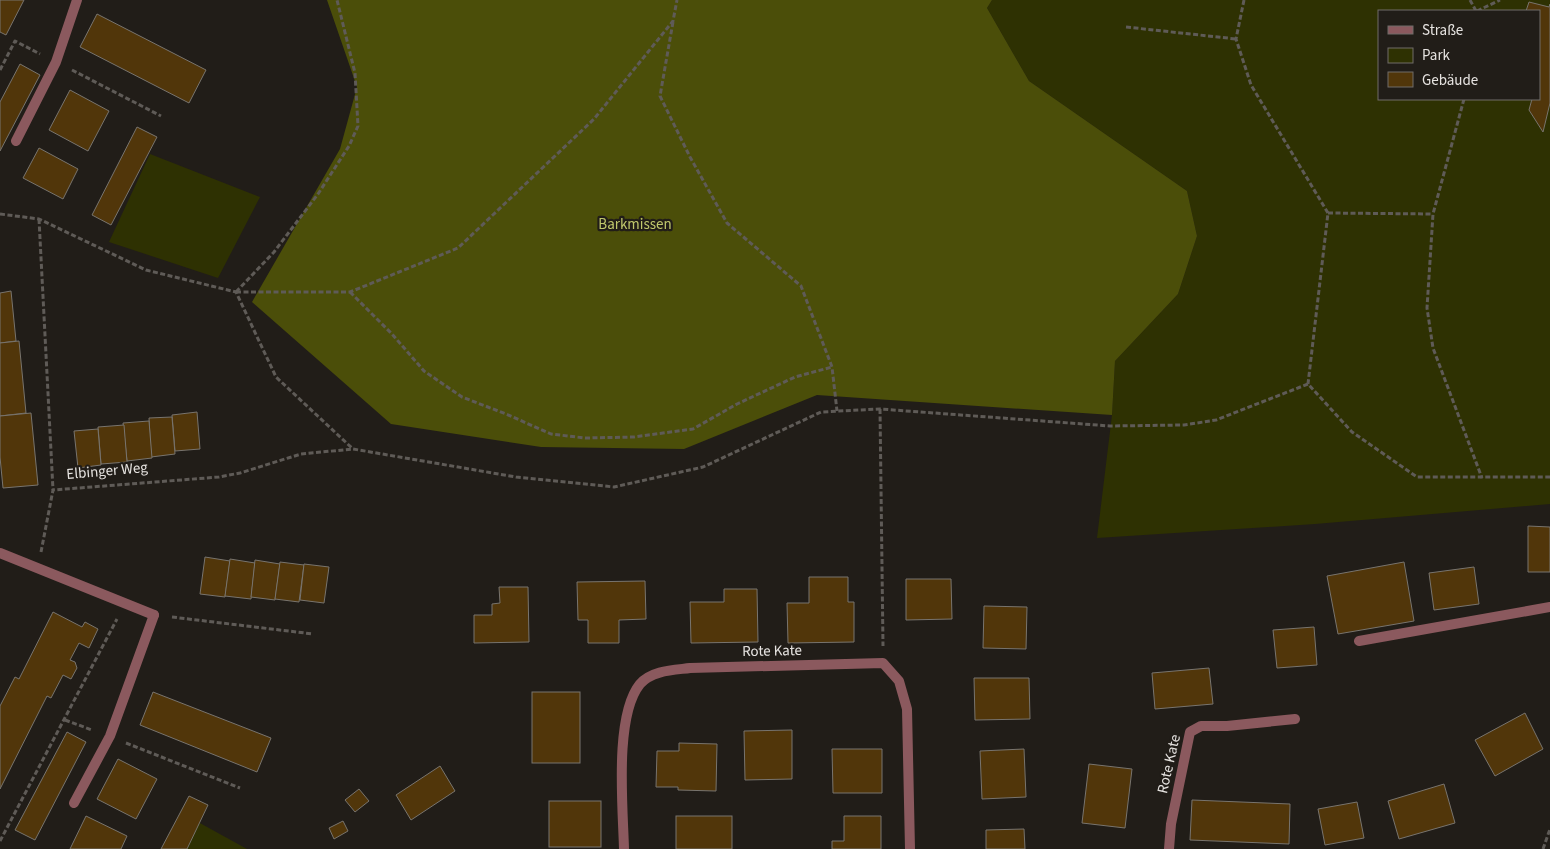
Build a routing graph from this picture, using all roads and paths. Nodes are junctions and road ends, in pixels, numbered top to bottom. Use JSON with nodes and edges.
{"nodes":[{"id":1,"x":77,"y":0,"type":"edge"},
{"id":2,"x":337,"y":0,"type":"edge"},
{"id":3,"x":677,"y":0,"type":"edge"},
{"id":4,"x":1244,"y":0,"type":"edge"},
{"id":5,"x":1500,"y":0,"type":"edge"},
{"id":6,"x":1479,"y":10,"type":"edge"},
{"id":7,"x":673,"y":21,"type":"junction"},
{"id":8,"x":1126,"y":27,"type":"dead end"},
{"id":9,"x":1236,"y":39,"type":"junction"},
{"id":10,"x":56,"y":62,"type":"junction"},
{"id":11,"x":0,"y":70,"type":"edge"},
{"id":12,"x":1464,"y":100,"type":"edge"},
{"id":13,"x":161,"y":116,"type":"dead end"},
{"id":14,"x":16,"y":141,"type":"dead end"},
{"id":15,"x":1328,"y":213,"type":"junction"},
{"id":16,"x":0,"y":214,"type":"edge"},
{"id":17,"x":1432,"y":214,"type":"junction"},
{"id":18,"x":39,"y":219,"type":"junction"},
{"id":19,"x":236,"y":292,"type":"junction"},
{"id":20,"x":350,"y":292,"type":"junction"},
{"id":21,"x":832,"y":368,"type":"junction"},
{"id":22,"x":1308,"y":384,"type":"junction"},
{"id":23,"x":880,"y":409,"type":"junction"},
{"id":24,"x":837,"y":411,"type":"junction"},
{"id":25,"x":354,"y":449,"type":"junction"},
{"id":26,"x":1550,"y":477,"type":"edge"},
{"id":27,"x":1482,"y":478,"type":"junction"},
{"id":28,"x":53,"y":490,"type":"junction"},
{"id":29,"x":0,"y":553,"type":"edge"},
{"id":30,"x":38,"y":567,"type":"junction"},
{"id":31,"x":125,"y":603,"type":"junction"},
{"id":32,"x":1550,"y":608,"type":"edge"},
{"id":33,"x":154,"y":615,"type":"junction"},
{"id":34,"x":313,"y":634,"type":"dead end"},
{"id":35,"x":1359,"y":641,"type":"dead end"},
{"id":36,"x":883,"y":663,"type":"junction"},
{"id":37,"x":1295,"y":719,"type":"dead end"},
{"id":38,"x":65,"y":720,"type":"junction"},
{"id":39,"x":110,"y":736,"type":"junction"},
{"id":40,"x":240,"y":788,"type":"dead end"},
{"id":41,"x":74,"y":803,"type":"dead end"},
{"id":42,"x":1550,"y":829,"type":"edge"},
{"id":43,"x":0,"y":841,"type":"edge"},
{"id":44,"x":624,"y":849,"type":"edge"},
{"id":45,"x":910,"y":849,"type":"edge"},
{"id":46,"x":1169,"y":849,"type":"edge"},
{"id":47,"x":1544,"y":849,"type":"edge"}],
"edges":[{"from":1,"to":10,"type":"street"},
{"from":2,"to":19,"type":"path"},
{"from":3,"to":7,"type":"path"},
{"from":4,"to":9,"type":"path"},
{"from":5,"to":6,"type":"path"},
{"from":7,"to":20,"type":"path"},
{"from":7,"to":21,"type":"path"},
{"from":8,"to":9,"type":"path"},
{"from":9,"to":15,"type":"path"},
{"from":10,"to":11,"type":"path"},
{"from":10,"to":13,"type":"path"},
{"from":10,"to":14,"type":"street"},
{"from":12,"to":17,"type":"path"},
{"from":15,"to":17,"type":"path"},
{"from":15,"to":22,"type":"path"},
{"from":16,"to":18,"type":"path"},
{"from":17,"to":27,"type":"path"},
{"from":18,"to":19,"type":"path"},
{"from":18,"to":28,"type":"path"},
{"from":19,"to":20,"type":"path"},
{"from":19,"to":25,"type":"path"},
{"from":20,"to":21,"type":"path"},
{"from":21,"to":24,"type":"path"},
{"from":22,"to":23,"type":"path","name":"Elbinger Weg"},
{"from":22,"to":27,"type":"path"},
{"from":23,"to":24,"type":"path","name":"Elbinger Weg"},
{"from":23,"to":36,"type":"path"},
{"from":24,"to":25,"type":"path","name":"Elbinger Weg"},
{"from":25,"to":28,"type":"path","name":"Elbinger Weg"},
{"from":26,"to":27,"type":"path"},
{"from":28,"to":30,"type":"path","name":"Elbinger Weg"},
{"from":29,"to":30,"type":"street"},
{"from":30,"to":31,"type":"street"},
{"from":31,"to":33,"type":"street"},
{"from":31,"to":38,"type":"path"},
{"from":32,"to":35,"type":"street"},
{"from":33,"to":34,"type":"path"},
{"from":33,"to":39,"type":"street"},
{"from":36,"to":44,"type":"street","name":"Rote Kate"},
{"from":36,"to":45,"type":"street"},
{"from":37,"to":46,"type":"street","name":"Rote Kate"},
{"from":38,"to":39,"type":"path"},
{"from":38,"to":43,"type":"path"},
{"from":39,"to":40,"type":"path"},
{"from":39,"to":41,"type":"street"},
{"from":42,"to":47,"type":"path"}]}
